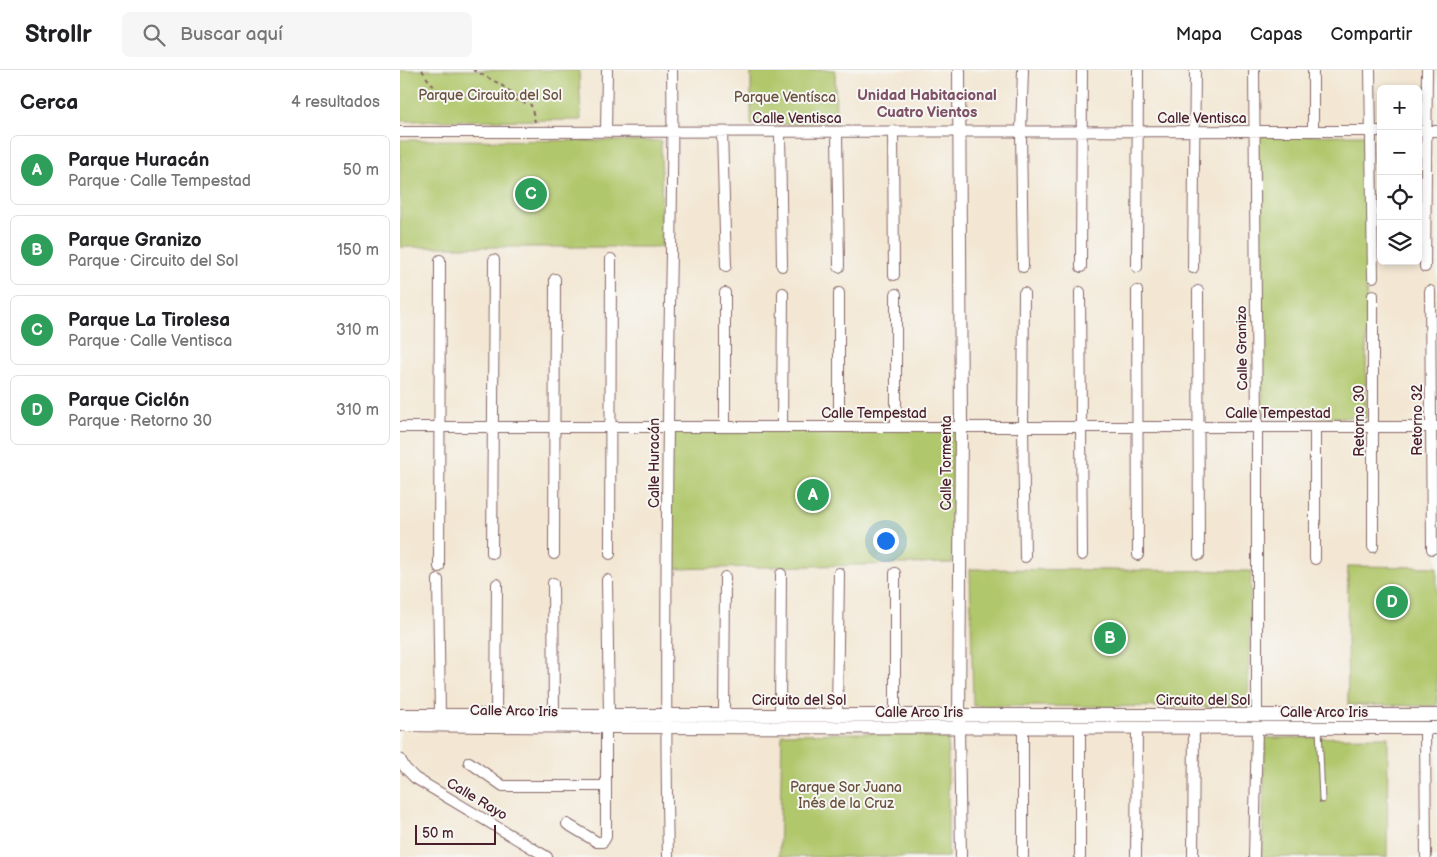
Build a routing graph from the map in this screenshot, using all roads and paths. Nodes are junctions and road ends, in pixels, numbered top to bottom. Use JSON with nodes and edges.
{"nodes":[{"id":1,"x":422,"y":70,"type":"edge"},
{"id":2,"x":473,"y":70,"type":"edge"},
{"id":3,"x":607,"y":70,"type":"edge"},
{"id":4,"x":672,"y":70,"type":"edge"},
{"id":5,"x":959,"y":70,"type":"edge"},
{"id":6,"x":1023,"y":70,"type":"edge"},
{"id":7,"x":1082,"y":70,"type":"edge"},
{"id":8,"x":1138,"y":70,"type":"edge"},
{"id":9,"x":1195,"y":70,"type":"edge"},
{"id":10,"x":1254,"y":70,"type":"edge"},
{"id":11,"x":1313,"y":70,"type":"edge"},
{"id":12,"x":1370,"y":70,"type":"edge"},
{"id":13,"x":1427,"y":70,"type":"edge"},
{"id":14,"x":531,"y":106,"type":"junction"},
{"id":15,"x":1195,"y":131,"type":"junction"},
{"id":16,"x":1254,"y":131,"type":"junction"},
{"id":17,"x":1313,"y":131,"type":"junction"},
{"id":18,"x":1376,"y":131,"type":"edge"},
{"id":19,"x":400,"y":132,"type":"edge"},
{"id":20,"x":537,"y":132,"type":"junction"},
{"id":21,"x":606,"y":132,"type":"junction"},
{"id":22,"x":673,"y":132,"type":"junction"},
{"id":23,"x":722,"y":132,"type":"junction"},
{"id":24,"x":780,"y":132,"type":"junction"},
{"id":25,"x":837,"y":132,"type":"junction"},
{"id":26,"x":893,"y":132,"type":"junction"},
{"id":27,"x":958,"y":132,"type":"junction"},
{"id":28,"x":1021,"y":132,"type":"junction"},
{"id":29,"x":1082,"y":132,"type":"junction"},
{"id":30,"x":1138,"y":132,"type":"junction"},
{"id":31,"x":1422,"y":132,"type":"edge"},
{"id":32,"x":1437,"y":132,"type":"edge"},
{"id":33,"x":611,"y":259,"type":"dead end"},
{"id":34,"x":440,"y":260,"type":"dead end"},
{"id":35,"x":494,"y":260,"type":"dead end"},
{"id":36,"x":726,"y":266,"type":"dead end"},
{"id":37,"x":782,"y":266,"type":"dead end"},
{"id":38,"x":1425,"y":266,"type":"dead end"},
{"id":39,"x":1024,"y":267,"type":"dead end"},
{"id":40,"x":1080,"y":267,"type":"dead end"},
{"id":41,"x":1137,"y":267,"type":"dead end"},
{"id":42,"x":840,"y":268,"type":"dead end"},
{"id":43,"x":1193,"y":268,"type":"dead end"},
{"id":44,"x":894,"y":275,"type":"dead end"},
{"id":45,"x":1373,"y":277,"type":"dead end"},
{"id":46,"x":555,"y":279,"type":"dead end"},
{"id":47,"x":1198,"y":291,"type":"dead end"},
{"id":48,"x":1430,"y":291,"type":"dead end"},
{"id":49,"x":1080,"y":292,"type":"dead end"},
{"id":50,"x":1137,"y":292,"type":"dead end"},
{"id":51,"x":725,"y":293,"type":"dead end"},
{"id":52,"x":782,"y":293,"type":"dead end"},
{"id":53,"x":839,"y":293,"type":"dead end"},
{"id":54,"x":1024,"y":293,"type":"dead end"},
{"id":55,"x":896,"y":294,"type":"dead end"},
{"id":56,"x":1373,"y":295,"type":"dead end"},
{"id":57,"x":400,"y":427,"type":"edge"},
{"id":58,"x":440,"y":427,"type":"junction"},
{"id":59,"x":493,"y":427,"type":"junction"},
{"id":60,"x":555,"y":427,"type":"junction"},
{"id":61,"x":610,"y":427,"type":"junction"},
{"id":62,"x":668,"y":427,"type":"junction"},
{"id":63,"x":724,"y":427,"type":"junction"},
{"id":64,"x":782,"y":427,"type":"junction"},
{"id":65,"x":839,"y":427,"type":"junction"},
{"id":66,"x":896,"y":427,"type":"junction"},
{"id":67,"x":961,"y":427,"type":"junction"},
{"id":68,"x":1023,"y":427,"type":"junction"},
{"id":69,"x":1081,"y":427,"type":"junction"},
{"id":70,"x":1136,"y":427,"type":"junction"},
{"id":71,"x":1199,"y":427,"type":"junction"},
{"id":72,"x":1315,"y":427,"type":"junction"},
{"id":73,"x":1434,"y":427,"type":"edge"},
{"id":74,"x":1257,"y":428,"type":"junction"},
{"id":75,"x":1373,"y":428,"type":"junction"},
{"id":76,"x":1373,"y":547,"type":"dead end"},
{"id":77,"x":1432,"y":549,"type":"dead end"},
{"id":78,"x":492,"y":553,"type":"dead end"},
{"id":79,"x":554,"y":554,"type":"dead end"},
{"id":80,"x":610,"y":554,"type":"dead end"},
{"id":81,"x":1082,"y":555,"type":"dead end"},
{"id":82,"x":1138,"y":555,"type":"dead end"},
{"id":83,"x":1199,"y":555,"type":"dead end"},
{"id":84,"x":1025,"y":557,"type":"dead end"},
{"id":85,"x":1315,"y":559,"type":"dead end"},
{"id":86,"x":439,"y":567,"type":"dead end"},
{"id":87,"x":839,"y":573,"type":"dead end"},
{"id":88,"x":781,"y":574,"type":"dead end"},
{"id":89,"x":895,"y":574,"type":"dead end"},
{"id":90,"x":725,"y":577,"type":"dead end"},
{"id":91,"x":438,"y":580,"type":"dead end"},
{"id":92,"x":607,"y":580,"type":"dead end"},
{"id":93,"x":553,"y":583,"type":"dead end"},
{"id":94,"x":497,"y":584,"type":"dead end"},
{"id":95,"x":400,"y":715,"type":"edge"},
{"id":96,"x":440,"y":715,"type":"junction"},
{"id":97,"x":496,"y":715,"type":"junction"},
{"id":98,"x":554,"y":715,"type":"junction"},
{"id":99,"x":724,"y":715,"type":"junction"},
{"id":100,"x":780,"y":715,"type":"junction"},
{"id":101,"x":837,"y":715,"type":"junction"},
{"id":102,"x":895,"y":715,"type":"junction"},
{"id":103,"x":1437,"y":715,"type":"edge"},
{"id":104,"x":608,"y":721,"type":"junction"},
{"id":105,"x":666,"y":721,"type":"junction"},
{"id":106,"x":959,"y":721,"type":"junction"},
{"id":107,"x":1256,"y":721,"type":"junction"},
{"id":108,"x":1357,"y":722,"type":"junction"},
{"id":109,"x":400,"y":726,"type":"edge"},
{"id":110,"x":1023,"y":727,"type":"junction"},
{"id":111,"x":1194,"y":727,"type":"junction"},
{"id":112,"x":1319,"y":727,"type":"junction"},
{"id":113,"x":1080,"y":728,"type":"junction"},
{"id":114,"x":1137,"y":728,"type":"junction"},
{"id":115,"x":1431,"y":728,"type":"edge"},
{"id":116,"x":400,"y":759,"type":"edge"},
{"id":117,"x":469,"y":762,"type":"dead end"},
{"id":118,"x":606,"y":786,"type":"junction"},
{"id":119,"x":1322,"y":800,"type":"dead end"},
{"id":120,"x":567,"y":824,"type":"dead end"},
{"id":121,"x":547,"y":857,"type":"edge"},
{"id":122,"x":668,"y":857,"type":"edge"},
{"id":123,"x":961,"y":857,"type":"edge"},
{"id":124,"x":1023,"y":857,"type":"edge"},
{"id":125,"x":1080,"y":857,"type":"edge"},
{"id":126,"x":1136,"y":857,"type":"edge"},
{"id":127,"x":1192,"y":857,"type":"edge"},
{"id":128,"x":1254,"y":857,"type":"edge"},
{"id":129,"x":1426,"y":857,"type":"edge"}],
"edges":[{"from":1,"to":14,"type":"path"},
{"from":2,"to":14,"type":"path"},
{"from":3,"to":21,"type":"street"},
{"from":4,"to":22,"type":"street","name":"Calle Huracán"},
{"from":5,"to":27,"type":"street","name":"Calle Tormenta"},
{"from":6,"to":28,"type":"street"},
{"from":7,"to":29,"type":"street"},
{"from":8,"to":30,"type":"street"},
{"from":9,"to":15,"type":"street"},
{"from":10,"to":16,"type":"street","name":"Calle Granizo"},
{"from":11,"to":17,"type":"street"},
{"from":12,"to":18,"type":"street"},
{"from":13,"to":31,"type":"street"},
{"from":14,"to":20,"type":"path"},
{"from":15,"to":16,"type":"street","name":"Calle Ventisca"},
{"from":15,"to":30,"type":"street","name":"Calle Ventisca"},
{"from":15,"to":43,"type":"street"},
{"from":16,"to":17,"type":"street","name":"Calle Ventisca"},
{"from":16,"to":74,"type":"street","name":"Calle Granizo"},
{"from":17,"to":18,"type":"street","name":"Calle Ventisca"},
{"from":18,"to":45,"type":"street"},
{"from":19,"to":20,"type":"street","name":"Calle Ventisca"},
{"from":20,"to":21,"type":"street","name":"Calle Ventisca"},
{"from":21,"to":22,"type":"street","name":"Calle Ventisca"},
{"from":22,"to":23,"type":"street","name":"Calle Ventisca"},
{"from":22,"to":62,"type":"street","name":"Calle Huracán"},
{"from":23,"to":24,"type":"street","name":"Calle Ventisca"},
{"from":23,"to":36,"type":"street"},
{"from":24,"to":25,"type":"street","name":"Calle Ventisca"},
{"from":24,"to":37,"type":"street"},
{"from":25,"to":26,"type":"street","name":"Calle Ventisca"},
{"from":25,"to":42,"type":"street"},
{"from":26,"to":27,"type":"street","name":"Calle Ventisca"},
{"from":26,"to":44,"type":"street"},
{"from":27,"to":28,"type":"street","name":"Calle Ventisca"},
{"from":27,"to":67,"type":"street","name":"Calle Tormenta"},
{"from":28,"to":29,"type":"street","name":"Calle Ventisca"},
{"from":28,"to":39,"type":"street"},
{"from":29,"to":30,"type":"street","name":"Calle Ventisca"},
{"from":29,"to":40,"type":"street"},
{"from":30,"to":41,"type":"street"},
{"from":31,"to":32,"type":"street"},
{"from":31,"to":38,"type":"street"},
{"from":33,"to":61,"type":"street"},
{"from":34,"to":58,"type":"street"},
{"from":35,"to":59,"type":"street"},
{"from":46,"to":60,"type":"street"},
{"from":47,"to":71,"type":"street"},
{"from":48,"to":73,"type":"street","name":"Retorno 32"},
{"from":49,"to":69,"type":"street"},
{"from":50,"to":70,"type":"street"},
{"from":51,"to":63,"type":"street"},
{"from":52,"to":64,"type":"street"},
{"from":53,"to":65,"type":"street"},
{"from":54,"to":68,"type":"street"},
{"from":55,"to":66,"type":"street"},
{"from":56,"to":75,"type":"street","name":"Retorno 30"},
{"from":57,"to":58,"type":"street","name":"Calle Tempestad"},
{"from":58,"to":59,"type":"street","name":"Calle Tempestad"},
{"from":58,"to":86,"type":"street"},
{"from":59,"to":60,"type":"street","name":"Calle Tempestad"},
{"from":59,"to":78,"type":"street"},
{"from":60,"to":61,"type":"street","name":"Calle Tempestad"},
{"from":60,"to":79,"type":"street"},
{"from":61,"to":62,"type":"street","name":"Calle Tempestad"},
{"from":61,"to":80,"type":"street"},
{"from":62,"to":63,"type":"street","name":"Calle Tempestad"},
{"from":62,"to":105,"type":"street","name":"Calle Huracán"},
{"from":63,"to":64,"type":"street","name":"Calle Tempestad"},
{"from":64,"to":65,"type":"street","name":"Calle Tempestad"},
{"from":65,"to":66,"type":"street","name":"Calle Tempestad"},
{"from":66,"to":67,"type":"street","name":"Calle Tempestad"},
{"from":67,"to":68,"type":"street","name":"Calle Tempestad"},
{"from":67,"to":106,"type":"street","name":"Calle Tormenta"},
{"from":68,"to":69,"type":"street","name":"Calle Tempestad"},
{"from":68,"to":84,"type":"street"},
{"from":69,"to":70,"type":"street","name":"Calle Tempestad"},
{"from":69,"to":81,"type":"street"},
{"from":70,"to":71,"type":"street","name":"Calle Tempestad"},
{"from":70,"to":82,"type":"street"},
{"from":71,"to":74,"type":"street","name":"Calle Tempestad"},
{"from":71,"to":83,"type":"street"},
{"from":72,"to":74,"type":"street","name":"Calle Tempestad"},
{"from":72,"to":75,"type":"street","name":"Calle Tempestad"},
{"from":72,"to":85,"type":"street"},
{"from":73,"to":75,"type":"street","name":"Calle Tempestad"},
{"from":73,"to":77,"type":"street","name":"Retorno 32"},
{"from":74,"to":107,"type":"street","name":"Calle Granizo"},
{"from":75,"to":76,"type":"street","name":"Retorno 30"},
{"from":87,"to":101,"type":"street"},
{"from":88,"to":100,"type":"street"},
{"from":89,"to":102,"type":"street"},
{"from":90,"to":99,"type":"street"},
{"from":91,"to":96,"type":"street"},
{"from":92,"to":104,"type":"street"},
{"from":93,"to":98,"type":"street"},
{"from":94,"to":97,"type":"street"},
{"from":95,"to":96,"type":"street"},
{"from":96,"to":97,"type":"street"},
{"from":97,"to":98,"type":"street"},
{"from":98,"to":104,"type":"street"},
{"from":99,"to":100,"type":"street","name":"Circuito del Sol"},
{"from":99,"to":105,"type":"street","name":"Circuito del Sol"},
{"from":100,"to":101,"type":"street","name":"Circuito del Sol"},
{"from":101,"to":102,"type":"street","name":"Circuito del Sol"},
{"from":102,"to":106,"type":"street","name":"Circuito del Sol"},
{"from":103,"to":108,"type":"street","name":"Circuito del Sol"},
{"from":104,"to":105,"type":"street","name":"Calle Arco Iris"},
{"from":104,"to":109,"type":"street","name":"Calle Arco Iris"},
{"from":104,"to":118,"type":"street"},
{"from":105,"to":106,"type":"street","name":"Calle Arco Iris"},
{"from":105,"to":122,"type":"street","name":"Calle Huracán"},
{"from":106,"to":107,"type":"street","name":"Circuito del Sol"},
{"from":106,"to":110,"type":"street","name":"Calle Arco Iris"},
{"from":106,"to":123,"type":"street","name":"Calle Tormenta"},
{"from":107,"to":108,"type":"street","name":"Circuito del Sol"},
{"from":107,"to":111,"type":"street","name":"Calle Arco Iris"},
{"from":107,"to":112,"type":"street","name":"Calle Arco Iris"},
{"from":107,"to":128,"type":"street","name":"Calle Granizo"},
{"from":108,"to":112,"type":"street","name":"Calle Arco Iris"},
{"from":108,"to":115,"type":"street","name":"Calle Arco Iris"},
{"from":110,"to":113,"type":"street","name":"Calle Arco Iris"},
{"from":110,"to":124,"type":"street"},
{"from":111,"to":114,"type":"street","name":"Calle Arco Iris"},
{"from":111,"to":127,"type":"street"},
{"from":112,"to":119,"type":"lane"},
{"from":113,"to":114,"type":"street","name":"Calle Arco Iris"},
{"from":113,"to":125,"type":"street"},
{"from":114,"to":126,"type":"street"},
{"from":115,"to":129,"type":"street"},
{"from":116,"to":121,"type":"street","name":"Calle Rayo"},
{"from":117,"to":118,"type":"street"},
{"from":118,"to":120,"type":"street"}]}
